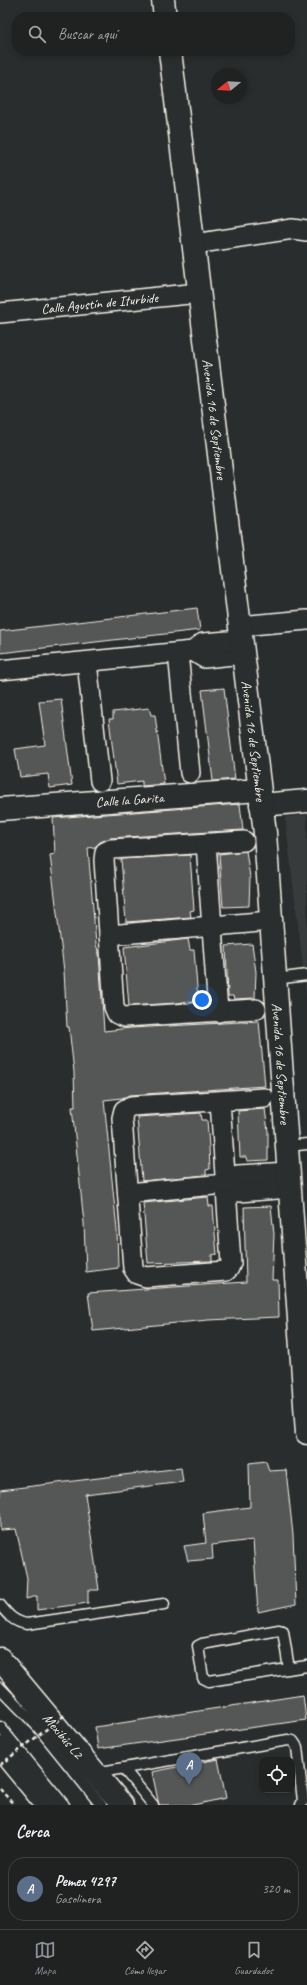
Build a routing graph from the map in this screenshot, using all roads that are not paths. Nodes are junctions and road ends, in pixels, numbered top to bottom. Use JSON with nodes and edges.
{"nodes":[{"id":1,"x":163,"y":0,"type":"edge"},
{"id":2,"x":164,"y":12,"type":"edge"},
{"id":3,"x":171,"y":56,"type":"edge"},
{"id":4,"x":307,"y":231,"type":"edge"},
{"id":5,"x":194,"y":244,"type":"junction"},
{"id":6,"x":199,"y":293,"type":"junction"},
{"id":7,"x":0,"y":313,"type":"edge"},
{"id":8,"x":307,"y":620,"type":"edge"},
{"id":9,"x":241,"y":640,"type":"junction"},
{"id":10,"x":186,"y":652,"type":"junction"},
{"id":11,"x":87,"y":662,"type":"junction"},
{"id":12,"x":0,"y":670,"type":"edge"},
{"id":13,"x":190,"y":773,"type":"dead end"},
{"id":14,"x":100,"y":781,"type":"dead end"},
{"id":15,"x":260,"y":797,"type":"junction"},
{"id":16,"x":307,"y":801,"type":"edge"},
{"id":17,"x":0,"y":809,"type":"edge"},
{"id":18,"x":244,"y":841,"type":"dead end"},
{"id":19,"x":206,"y":843,"type":"junction"},
{"id":20,"x":271,"y":921,"type":"junction"},
{"id":21,"x":213,"y":926,"type":"junction"},
{"id":22,"x":109,"y":935,"type":"junction"},
{"id":23,"x":307,"y":975,"type":"edge"},
{"id":24,"x":275,"y":978,"type":"junction"},
{"id":25,"x":256,"y":1009,"type":"dead end"},
{"id":26,"x":218,"y":1012,"type":"junction"},
{"id":27,"x":264,"y":1098,"type":"dead end"},
{"id":28,"x":220,"y":1101,"type":"junction"},
{"id":29,"x":297,"y":1145,"type":"edge"},
{"id":30,"x":290,"y":1180,"type":"junction"},
{"id":31,"x":225,"y":1184,"type":"junction"},
{"id":32,"x":128,"y":1193,"type":"junction"},
{"id":33,"x":302,"y":1287,"type":"edge"},
{"id":34,"x":307,"y":1433,"type":"edge"},
{"id":35,"x":164,"y":1604,"type":"dead end"},
{"id":36,"x":0,"y":1605,"type":"edge"},
{"id":37,"x":0,"y":1659,"type":"edge"},
{"id":38,"x":307,"y":1666,"type":"edge"},
{"id":39,"x":289,"y":1669,"type":"junction"},
{"id":40,"x":0,"y":1688,"type":"edge"},
{"id":41,"x":0,"y":1728,"type":"edge"},
{"id":42,"x":0,"y":1748,"type":"edge"},
{"id":43,"x":123,"y":1768,"type":"junction"},
{"id":44,"x":95,"y":1773,"type":"junction"},
{"id":45,"x":47,"y":1805,"type":"edge"},
{"id":46,"x":64,"y":1805,"type":"edge"},
{"id":47,"x":101,"y":1805,"type":"edge"},
{"id":48,"x":122,"y":1805,"type":"edge"},
{"id":49,"x":153,"y":1805,"type":"edge"},
{"id":50,"x":301,"y":1805,"type":"edge"}],
"edges":[{"from":1,"to":2,"type":"main road"},
{"from":3,"to":5,"type":"main road","name":"Avenida 16 de Septiembre"},
{"from":4,"to":5,"type":"street"},
{"from":5,"to":6,"type":"main road","name":"Avenida 16 de Septiembre"},
{"from":6,"to":7,"type":"street","name":"Calle Agustín de Iturbide"},
{"from":6,"to":9,"type":"main road","name":"Avenida 16 de Septiembre"},
{"from":8,"to":9,"type":"street"},
{"from":9,"to":10,"type":"street"},
{"from":9,"to":15,"type":"main road","name":"Avenida 16 de Septiembre"},
{"from":10,"to":11,"type":"street"},
{"from":10,"to":13,"type":"street"},
{"from":11,"to":12,"type":"street"},
{"from":11,"to":14,"type":"street"},
{"from":15,"to":16,"type":"main road","name":"Calle la Garita"},
{"from":15,"to":17,"type":"main road","name":"Calle la Garita"},
{"from":15,"to":20,"type":"main road","name":"Avenida 16 de Septiembre"},
{"from":18,"to":19,"type":"street"},
{"from":19,"to":21,"type":"street"},
{"from":19,"to":22,"type":"street"},
{"from":20,"to":21,"type":"street"},
{"from":20,"to":24,"type":"main road","name":"Avenida 16 de Septiembre"},
{"from":21,"to":22,"type":"street"},
{"from":21,"to":26,"type":"street"},
{"from":22,"to":26,"type":"street"},
{"from":23,"to":24,"type":"lane"},
{"from":24,"to":29,"type":"main road","name":"Avenida 16 de Septiembre"},
{"from":25,"to":26,"type":"street"},
{"from":27,"to":28,"type":"street"},
{"from":28,"to":31,"type":"street"},
{"from":28,"to":32,"type":"street"},
{"from":29,"to":30,"type":"main road","name":"Avenida 16 de Septiembre"},
{"from":30,"to":31,"type":"street"},
{"from":30,"to":33,"type":"main road","name":"Avenida 16 de Septiembre"},
{"from":31,"to":32,"type":"street"},
{"from":31,"to":32,"type":"street"},
{"from":33,"to":34,"type":"main road","name":"Avenida 16 de Septiembre"},
{"from":35,"to":36,"type":"lane"},
{"from":37,"to":44,"type":"main road"},
{"from":38,"to":39,"type":"lane"},
{"from":39,"to":39,"type":"lane"},
{"from":40,"to":47,"type":"lane","name":"Mexibús L2"},
{"from":41,"to":46,"type":"lane"},
{"from":42,"to":45,"type":"main road"},
{"from":43,"to":44,"type":"lane"},
{"from":43,"to":49,"type":"lane"},
{"from":43,"to":50,"type":"lane"},
{"from":44,"to":48,"type":"main road"}]}
